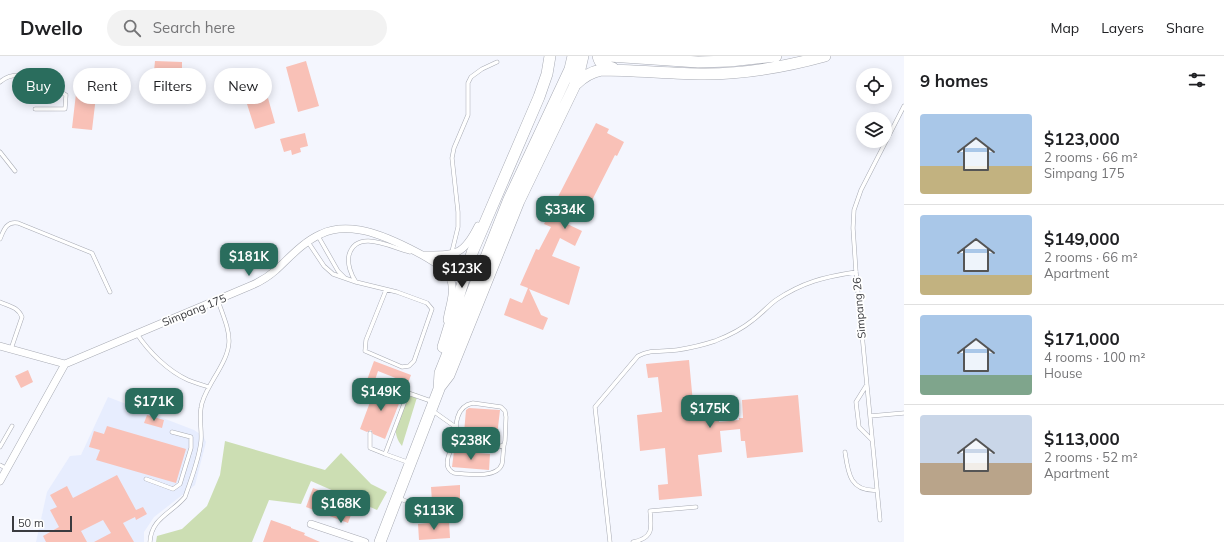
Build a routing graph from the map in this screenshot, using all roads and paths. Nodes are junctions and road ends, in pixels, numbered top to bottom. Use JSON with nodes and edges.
{"nodes":[{"id":1,"x":550,"y":56,"type":"edge"},
{"id":2,"x":573,"y":56,"type":"edge"},
{"id":3,"x":583,"y":56,"type":"edge"},
{"id":4,"x":598,"y":56,"type":"edge"},
{"id":5,"x":609,"y":56,"type":"edge"},
{"id":6,"x":776,"y":56,"type":"edge"},
{"id":7,"x":825,"y":56,"type":"edge"},
{"id":8,"x":497,"y":62,"type":"dead end"},
{"id":9,"x":624,"y":70,"type":"junction"},
{"id":10,"x":0,"y":82,"type":"edge"},
{"id":11,"x":574,"y":87,"type":"junction"},
{"id":12,"x":904,"y":106,"type":"edge"},
{"id":13,"x":35,"y":109,"type":"dead end"},
{"id":14,"x":0,"y":152,"type":"edge"},
{"id":15,"x":15,"y":171,"type":"dead end"},
{"id":16,"x":496,"y":198,"type":"junction"},
{"id":17,"x":318,"y":236,"type":"junction"},
{"id":18,"x":0,"y":239,"type":"edge"},
{"id":19,"x":308,"y":242,"type":"junction"},
{"id":20,"x":422,"y":254,"type":"junction"},
{"id":21,"x":451,"y":255,"type":"junction"},
{"id":22,"x":447,"y":272,"type":"junction"},
{"id":23,"x":856,"y":272,"type":"junction"},
{"id":24,"x":345,"y":279,"type":"junction"},
{"id":25,"x":356,"y":282,"type":"junction"},
{"id":26,"x":386,"y":290,"type":"junction"},
{"id":27,"x":110,"y":292,"type":"dead end"},
{"id":28,"x":218,"y":301,"type":"junction"},
{"id":29,"x":0,"y":302,"type":"edge"},
{"id":30,"x":137,"y":334,"type":"junction"},
{"id":31,"x":444,"y":342,"type":"junction"},
{"id":32,"x":0,"y":346,"type":"edge"},
{"id":33,"x":11,"y":349,"type":"junction"},
{"id":34,"x":65,"y":364,"type":"junction"},
{"id":35,"x":441,"y":369,"type":"junction"},
{"id":36,"x":866,"y":385,"type":"junction"},
{"id":37,"x":209,"y":387,"type":"junction"},
{"id":38,"x":438,"y":389,"type":"junction"},
{"id":39,"x":387,"y":390,"type":"dead end"},
{"id":40,"x":408,"y":393,"type":"junction"},
{"id":41,"x":432,"y":406,"type":"junction"},
{"id":42,"x":904,"y":413,"type":"edge"},
{"id":43,"x":870,"y":416,"type":"junction"},
{"id":44,"x":12,"y":426,"type":"dead end"},
{"id":45,"x":457,"y":428,"type":"junction"},
{"id":46,"x":172,"y":432,"type":"dead end"},
{"id":47,"x":370,"y":433,"type":"dead end"},
{"id":48,"x":458,"y":440,"type":"junction"},
{"id":49,"x":872,"y":440,"type":"junction"},
{"id":50,"x":191,"y":444,"type":"junction"},
{"id":51,"x":504,"y":445,"type":"junction"},
{"id":52,"x":200,"y":446,"type":"junction"},
{"id":53,"x":0,"y":447,"type":"edge"},
{"id":54,"x":845,"y":452,"type":"dead end"},
{"id":55,"x":385,"y":454,"type":"junction"},
{"id":56,"x":411,"y":463,"type":"junction"},
{"id":57,"x":0,"y":465,"type":"edge"},
{"id":58,"x":7,"y":469,"type":"junction"},
{"id":59,"x":146,"y":479,"type":"dead end"},
{"id":60,"x":0,"y":481,"type":"edge"},
{"id":61,"x":180,"y":484,"type":"junction"},
{"id":62,"x":188,"y":486,"type":"junction"},
{"id":63,"x":877,"y":490,"type":"junction"},
{"id":64,"x":397,"y":498,"type":"junction"},
{"id":65,"x":421,"y":507,"type":"dead end"},
{"id":66,"x":696,"y":507,"type":"dead end"},
{"id":67,"x":880,"y":520,"type":"dead end"},
{"id":68,"x":311,"y":524,"type":"dead end"},
{"id":69,"x":150,"y":542,"type":"edge"},
{"id":70,"x":365,"y":542,"type":"edge"},
{"id":71,"x":380,"y":542,"type":"edge"},
{"id":72,"x":610,"y":542,"type":"edge"},
{"id":73,"x":633,"y":542,"type":"edge"}],
"edges":[{"from":1,"to":16,"type":"main road"},
{"from":2,"to":35,"type":"main road"},
{"from":3,"to":11,"type":"main road"},
{"from":4,"to":9,"type":"main road"},
{"from":5,"to":6,"type":"main road"},
{"from":7,"to":9,"type":"main road"},
{"from":8,"to":21,"type":"lane"},
{"from":9,"to":11,"type":"main road"},
{"from":10,"to":13,"type":"lane"},
{"from":11,"to":38,"type":"main road"},
{"from":12,"to":23,"type":"lane","name":"Simpang 26"},
{"from":14,"to":15,"type":"lane"},
{"from":16,"to":21,"type":"street"},
{"from":16,"to":31,"type":"main road"},
{"from":17,"to":19,"type":"street","name":"Simpang 175"},
{"from":17,"to":20,"type":"street","name":"Simpang 175"},
{"from":17,"to":24,"type":"lane"},
{"from":18,"to":27,"type":"lane"},
{"from":19,"to":24,"type":"lane"},
{"from":19,"to":28,"type":"street","name":"Simpang 175"},
{"from":20,"to":21,"type":"street","name":"Simpang 175"},
{"from":20,"to":22,"type":"street","name":"Simpang 175"},
{"from":20,"to":25,"type":"lane"},
{"from":21,"to":22,"type":"lane"},
{"from":22,"to":31,"type":"street"},
{"from":23,"to":36,"type":"lane","name":"Simpang 26"},
{"from":23,"to":72,"type":"lane"},
{"from":24,"to":25,"type":"lane"},
{"from":25,"to":26,"type":"lane"},
{"from":26,"to":26,"type":"lane"},
{"from":28,"to":30,"type":"street","name":"Simpang 175"},
{"from":28,"to":37,"type":"lane"},
{"from":29,"to":33,"type":"lane"},
{"from":30,"to":34,"type":"street","name":"Simpang 175"},
{"from":30,"to":37,"type":"lane"},
{"from":31,"to":35,"type":"main road"},
{"from":32,"to":33,"type":"street"},
{"from":33,"to":34,"type":"street"},
{"from":34,"to":58,"type":"street"},
{"from":35,"to":38,"type":"main road"},
{"from":36,"to":43,"type":"lane","name":"Simpang 26"},
{"from":36,"to":49,"type":"lane"},
{"from":37,"to":52,"type":"lane"},
{"from":38,"to":41,"type":"main road"},
{"from":39,"to":40,"type":"lane"},
{"from":40,"to":41,"type":"lane"},
{"from":40,"to":55,"type":"lane"},
{"from":41,"to":45,"type":"lane"},
{"from":41,"to":56,"type":"main road"},
{"from":42,"to":43,"type":"lane"},
{"from":43,"to":49,"type":"lane","name":"Simpang 26"},
{"from":44,"to":53,"type":"lane"},
{"from":45,"to":48,"type":"lane"},
{"from":45,"to":51,"type":"lane"},
{"from":46,"to":50,"type":"lane"},
{"from":47,"to":55,"type":"lane"},
{"from":48,"to":51,"type":"lane"},
{"from":48,"to":51,"type":"lane"},
{"from":49,"to":63,"type":"lane","name":"Simpang 26"},
{"from":50,"to":52,"type":"lane"},
{"from":50,"to":61,"type":"lane"},
{"from":52,"to":62,"type":"lane"},
{"from":54,"to":63,"type":"lane"},
{"from":55,"to":56,"type":"lane"},
{"from":56,"to":64,"type":"main road"},
{"from":57,"to":58,"type":"lane"},
{"from":58,"to":60,"type":"street"},
{"from":59,"to":61,"type":"lane"},
{"from":61,"to":62,"type":"lane"},
{"from":62,"to":69,"type":"lane"},
{"from":63,"to":67,"type":"lane","name":"Simpang 26"},
{"from":64,"to":65,"type":"lane"},
{"from":64,"to":71,"type":"main road"},
{"from":66,"to":73,"type":"lane"},
{"from":68,"to":70,"type":"street"}]}
